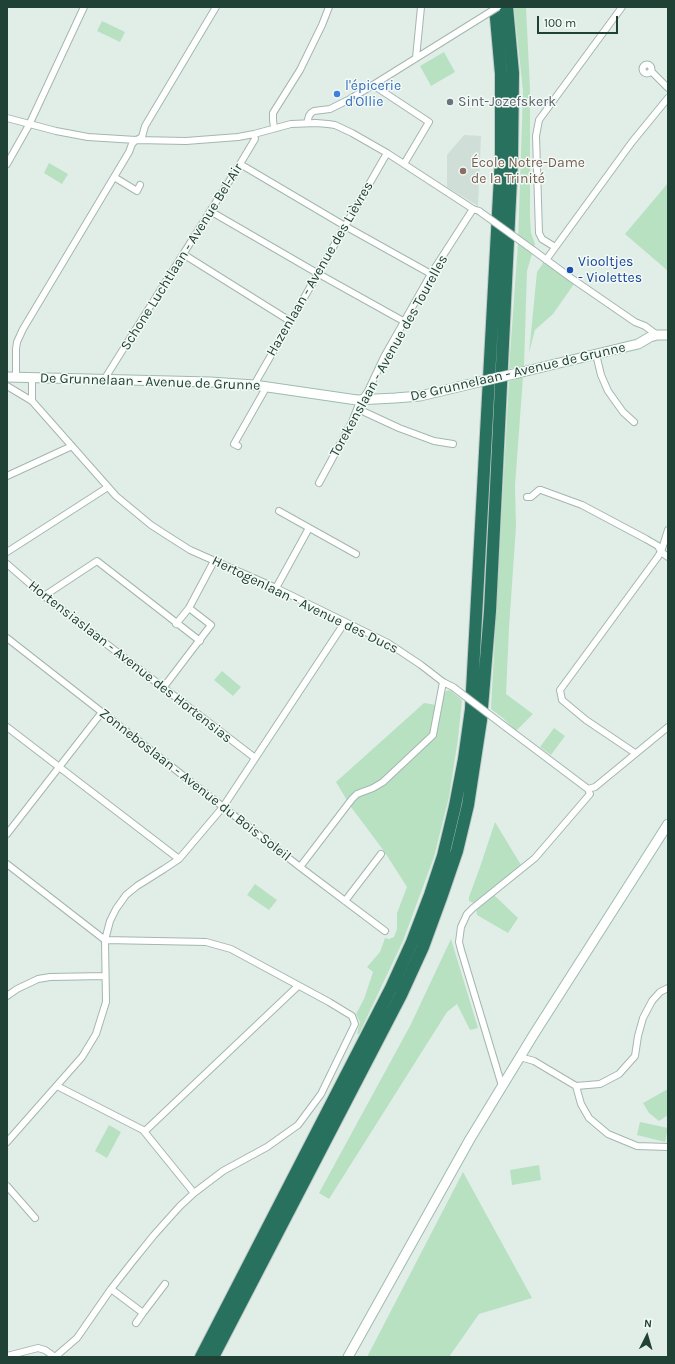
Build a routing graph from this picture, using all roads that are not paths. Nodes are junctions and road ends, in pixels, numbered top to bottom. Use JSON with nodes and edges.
{"nodes":[{"id":1,"x":84,"y":7,"type":"edge"},
{"id":2,"x":216,"y":7,"type":"edge"},
{"id":3,"x":329,"y":7,"type":"edge"},
{"id":4,"x":421,"y":7,"type":"edge"},
{"id":5,"x":495,"y":7,"type":"edge"},
{"id":6,"x":498,"y":7,"type":"edge"},
{"id":7,"x":507,"y":7,"type":"edge"},
{"id":8,"x":622,"y":7,"type":"edge"},
{"id":9,"x":416,"y":58,"type":"junction"},
{"id":10,"x":651,"y":71,"type":"dead end"},
{"id":11,"x":374,"y":85,"type":"junction"},
{"id":12,"x":668,"y":88,"type":"edge"},
{"id":13,"x":668,"y":98,"type":"edge"},
{"id":14,"x":314,"y":111,"type":"junction"},
{"id":15,"x":7,"y":118,"type":"edge"},
{"id":16,"x":307,"y":123,"type":"junction"},
{"id":17,"x":316,"y":123,"type":"junction"},
{"id":18,"x":29,"y":125,"type":"junction"},
{"id":19,"x":274,"y":128,"type":"junction"},
{"id":20,"x":254,"y":134,"type":"junction"},
{"id":21,"x":136,"y":140,"type":"junction"},
{"id":22,"x":387,"y":153,"type":"junction"},
{"id":23,"x":7,"y":164,"type":"edge"},
{"id":24,"x":240,"y":164,"type":"junction"},
{"id":25,"x":404,"y":164,"type":"junction"},
{"id":26,"x":114,"y":177,"type":"junction"},
{"id":27,"x":140,"y":185,"type":"dead end"},
{"id":28,"x":476,"y":210,"type":"junction"},
{"id":29,"x":210,"y":211,"type":"junction"},
{"id":30,"x":345,"y":226,"type":"junction"},
{"id":31,"x":555,"y":247,"type":"junction"},
{"id":32,"x":183,"y":254,"type":"junction"},
{"id":33,"x":546,"y":260,"type":"junction"},
{"id":34,"x":317,"y":274,"type":"junction"},
{"id":35,"x":431,"y":274,"type":"junction"},
{"id":36,"x":290,"y":321,"type":"junction"},
{"id":37,"x":405,"y":322,"type":"junction"},
{"id":38,"x":668,"y":335,"type":"edge"},
{"id":39,"x":654,"y":336,"type":"junction"},
{"id":40,"x":596,"y":354,"type":"junction"},
{"id":41,"x":11,"y":377,"type":"edge"},
{"id":42,"x":32,"y":377,"type":"junction"},
{"id":43,"x":107,"y":379,"type":"junction"},
{"id":44,"x":254,"y":385,"type":"junction"},
{"id":45,"x":7,"y":386,"type":"edge"},
{"id":46,"x":267,"y":386,"type":"junction"},
{"id":47,"x":363,"y":400,"type":"junction"},
{"id":48,"x":32,"y":401,"type":"junction"},
{"id":49,"x":358,"y":409,"type":"junction"},
{"id":50,"x":634,"y":422,"type":"dead end"},
{"id":51,"x":453,"y":444,"type":"dead end"},
{"id":52,"x":72,"y":446,"type":"junction"},
{"id":53,"x":238,"y":446,"type":"dead end"},
{"id":54,"x":7,"y":476,"type":"edge"},
{"id":55,"x":319,"y":483,"type":"dead end"},
{"id":56,"x":108,"y":487,"type":"junction"},
{"id":57,"x":527,"y":497,"type":"dead end"},
{"id":58,"x":279,"y":511,"type":"dead end"},
{"id":59,"x":309,"y":528,"type":"junction"},
{"id":60,"x":668,"y":530,"type":"edge"},
{"id":61,"x":7,"y":552,"type":"edge"},
{"id":62,"x":661,"y":552,"type":"junction"},
{"id":63,"x":356,"y":554,"type":"dead end"},
{"id":64,"x":668,"y":557,"type":"edge"},
{"id":65,"x":214,"y":561,"type":"junction"},
{"id":66,"x":7,"y":564,"type":"edge"},
{"id":67,"x":276,"y":588,"type":"junction"},
{"id":68,"x":44,"y":596,"type":"junction"},
{"id":69,"x":189,"y":608,"type":"junction"},
{"id":70,"x":345,"y":622,"type":"junction"},
{"id":71,"x":176,"y":624,"type":"junction"},
{"id":72,"x":7,"y":638,"type":"edge"},
{"id":73,"x":200,"y":641,"type":"junction"},
{"id":74,"x":443,"y":682,"type":"junction"},
{"id":75,"x":163,"y":688,"type":"junction"},
{"id":76,"x":102,"y":712,"type":"junction"},
{"id":77,"x":7,"y":727,"type":"edge"},
{"id":78,"x":668,"y":727,"type":"edge"},
{"id":79,"x":635,"y":753,"type":"junction"},
{"id":80,"x":255,"y":758,"type":"junction"},
{"id":81,"x":59,"y":767,"type":"junction"},
{"id":82,"x":588,"y":789,"type":"junction"},
{"id":83,"x":223,"y":807,"type":"junction"},
{"id":84,"x":668,"y":824,"type":"edge"},
{"id":85,"x":7,"y":834,"type":"edge"},
{"id":86,"x":381,"y":854,"type":"dead end"},
{"id":87,"x":179,"y":859,"type":"junction"},
{"id":88,"x":7,"y":864,"type":"edge"},
{"id":89,"x":300,"y":868,"type":"junction"},
{"id":90,"x":345,"y":900,"type":"junction"},
{"id":91,"x":385,"y":931,"type":"dead end"},
{"id":92,"x":105,"y":940,"type":"junction"},
{"id":93,"x":105,"y":976,"type":"junction"},
{"id":94,"x":298,"y":986,"type":"junction"},
{"id":95,"x":668,"y":988,"type":"edge"},
{"id":96,"x":7,"y":996,"type":"edge"},
{"id":97,"x":522,"y":1053,"type":"junction"},
{"id":98,"x":57,"y":1086,"type":"junction"},
{"id":99,"x":502,"y":1086,"type":"junction"},
{"id":100,"x":576,"y":1086,"type":"junction"},
{"id":101,"x":145,"y":1131,"type":"junction"},
{"id":102,"x":7,"y":1142,"type":"edge"},
{"id":103,"x":668,"y":1147,"type":"edge"},
{"id":104,"x":7,"y":1186,"type":"edge"},
{"id":105,"x":194,"y":1193,"type":"junction"},
{"id":106,"x":36,"y":1218,"type":"dead end"},
{"id":107,"x":165,"y":1284,"type":"dead end"},
{"id":108,"x":111,"y":1289,"type":"junction"},
{"id":109,"x":143,"y":1313,"type":"junction"},
{"id":110,"x":136,"y":1323,"type":"dead end"},
{"id":111,"x":7,"y":1356,"type":"edge"},
{"id":112,"x":55,"y":1357,"type":"edge"},
{"id":113,"x":201,"y":1357,"type":"edge"},
{"id":114,"x":213,"y":1357,"type":"edge"},
{"id":115,"x":348,"y":1357,"type":"edge"}],
"edges":[{"from":1,"to":18,"type":"street"},
{"from":2,"to":21,"type":"street"},
{"from":3,"to":19,"type":"street"},
{"from":4,"to":9,"type":"street"},
{"from":5,"to":113,"type":"highway"},
{"from":6,"to":9,"type":"street","bridge":true},
{"from":7,"to":114,"type":"highway"},
{"from":8,"to":31,"type":"street"},
{"from":9,"to":11,"type":"street"},
{"from":10,"to":12,"type":"street"},
{"from":11,"to":14,"type":"street"},
{"from":11,"to":25,"type":"street"},
{"from":13,"to":31,"type":"street"},
{"from":14,"to":16,"type":"street"},
{"from":14,"to":17,"type":"street"},
{"from":15,"to":18,"type":"street"},
{"from":16,"to":17,"type":"street"},
{"from":16,"to":19,"type":"street"},
{"from":17,"to":22,"type":"street"},
{"from":18,"to":21,"type":"street"},
{"from":18,"to":23,"type":"street"},
{"from":19,"to":20,"type":"street"},
{"from":20,"to":21,"type":"street"},
{"from":20,"to":24,"type":"street","name":"Schone Luchtlaan - Avenue Bel-Air"},
{"from":21,"to":26,"type":"street"},
{"from":22,"to":25,"type":"street"},
{"from":22,"to":30,"type":"street","name":"Hazenlaan - Avenue des Lièvres"},
{"from":24,"to":29,"type":"street","name":"Schone Luchtlaan - Avenue Bel-Air"},
{"from":24,"to":30,"type":"street"},
{"from":25,"to":28,"type":"street"},
{"from":26,"to":27,"type":"street"},
{"from":26,"to":41,"type":"street"},
{"from":28,"to":33,"type":"street","bridge":true},
{"from":28,"to":35,"type":"street","name":"Torekenslaan - Avenue des Tourelles"},
{"from":29,"to":32,"type":"street","name":"Schone Luchtlaan - Avenue Bel-Air"},
{"from":29,"to":34,"type":"street"},
{"from":30,"to":34,"type":"street","name":"Hazenlaan - Avenue des Lièvres"},
{"from":30,"to":35,"type":"street"},
{"from":31,"to":33,"type":"street"},
{"from":32,"to":36,"type":"street"},
{"from":32,"to":43,"type":"street","name":"Schone Luchtlaan - Avenue Bel-Air"},
{"from":33,"to":39,"type":"street"},
{"from":34,"to":36,"type":"street","name":"Hazenlaan - Avenue des Lièvres"},
{"from":34,"to":37,"type":"street"},
{"from":35,"to":37,"type":"street","name":"Torekenslaan - Avenue des Tourelles"},
{"from":36,"to":44,"type":"street","name":"Hazenlaan - Avenue des Lièvres"},
{"from":37,"to":47,"type":"street","name":"Torekenslaan - Avenue des Tourelles"},
{"from":38,"to":39,"type":"street","name":"De Grunnelaan - Avenue de Grunne"},
{"from":39,"to":40,"type":"street","name":"De Grunnelaan - Avenue de Grunne"},
{"from":40,"to":47,"type":"street","name":"De Grunnelaan - Avenue de Grunne","bridge":true},
{"from":40,"to":50,"type":"street"},
{"from":41,"to":42,"type":"street","name":"De Grunnelaan - Avenue de Grunne"},
{"from":42,"to":43,"type":"street","name":"De Grunnelaan - Avenue de Grunne"},
{"from":42,"to":48,"type":"street"},
{"from":43,"to":44,"type":"street","name":"De Grunnelaan - Avenue de Grunne"},
{"from":44,"to":46,"type":"street","name":"De Grunnelaan - Avenue de Grunne"},
{"from":45,"to":48,"type":"street","name":"Hertogenlaan - Avenue des Ducs"},
{"from":46,"to":47,"type":"street","name":"De Grunnelaan - Avenue de Grunne"},
{"from":46,"to":53,"type":"street"},
{"from":47,"to":49,"type":"street","name":"Torekenslaan - Avenue des Tourelles"},
{"from":48,"to":52,"type":"street","name":"Hertogenlaan - Avenue des Ducs"},
{"from":49,"to":51,"type":"street"},
{"from":49,"to":55,"type":"street","name":"Torekenslaan - Avenue des Tourelles"},
{"from":52,"to":54,"type":"street"},
{"from":52,"to":56,"type":"street","name":"Hertogenlaan - Avenue des Ducs"},
{"from":56,"to":61,"type":"street"},
{"from":56,"to":65,"type":"street","name":"Hertogenlaan - Avenue des Ducs"},
{"from":57,"to":62,"type":"street"},
{"from":58,"to":59,"type":"street"},
{"from":59,"to":63,"type":"street"},
{"from":59,"to":67,"type":"street"},
{"from":60,"to":62,"type":"street"},
{"from":62,"to":64,"type":"street"},
{"from":62,"to":79,"type":"street"},
{"from":65,"to":67,"type":"street","name":"Hertogenlaan - Avenue des Ducs"},
{"from":65,"to":69,"type":"street"},
{"from":66,"to":68,"type":"street","name":"Hortensiaslaan - Avenue des Hortensias"},
{"from":67,"to":70,"type":"street","name":"Hertogenlaan - Avenue des Ducs"},
{"from":68,"to":71,"type":"street"},
{"from":68,"to":75,"type":"street","name":"Hortensiaslaan - Avenue des Hortensias"},
{"from":69,"to":71,"type":"street"},
{"from":69,"to":73,"type":"street"},
{"from":70,"to":74,"type":"street","name":"Hertogenlaan - Avenue des Ducs"},
{"from":70,"to":80,"type":"street"},
{"from":71,"to":73,"type":"street"},
{"from":72,"to":76,"type":"street","name":"Zonneboslaan - Avenue du Bois Soleil"},
{"from":73,"to":75,"type":"street"},
{"from":74,"to":82,"type":"street","name":"Hertogenlaan - Avenue des Ducs","bridge":true},
{"from":74,"to":89,"type":"street"},
{"from":75,"to":80,"type":"street","name":"Hortensiaslaan - Avenue des Hortensias"},
{"from":76,"to":81,"type":"street"},
{"from":76,"to":83,"type":"street","name":"Zonneboslaan - Avenue du Bois Soleil"},
{"from":77,"to":81,"type":"street"},
{"from":78,"to":79,"type":"street"},
{"from":79,"to":82,"type":"street"},
{"from":80,"to":83,"type":"street"},
{"from":81,"to":85,"type":"street"},
{"from":81,"to":87,"type":"street"},
{"from":82,"to":99,"type":"street"},
{"from":83,"to":87,"type":"street"},
{"from":83,"to":89,"type":"street","name":"Zonneboslaan - Avenue du Bois Soleil"},
{"from":84,"to":97,"type":"street"},
{"from":86,"to":90,"type":"street"},
{"from":87,"to":92,"type":"street"},
{"from":88,"to":92,"type":"street"},
{"from":89,"to":90,"type":"street","name":"Zonneboslaan - Avenue du Bois Soleil"},
{"from":90,"to":91,"type":"street","name":"Zonneboslaan - Avenue du Bois Soleil"},
{"from":92,"to":93,"type":"street"},
{"from":92,"to":94,"type":"street"},
{"from":93,"to":96,"type":"street"},
{"from":93,"to":98,"type":"street"},
{"from":94,"to":101,"type":"street"},
{"from":94,"to":105,"type":"street"},
{"from":95,"to":100,"type":"street"},
{"from":97,"to":99,"type":"street"},
{"from":97,"to":100,"type":"street"},
{"from":98,"to":101,"type":"street"},
{"from":98,"to":102,"type":"street"},
{"from":99,"to":115,"type":"street"},
{"from":100,"to":103,"type":"street"},
{"from":101,"to":105,"type":"street"},
{"from":104,"to":106,"type":"street"},
{"from":105,"to":108,"type":"street"},
{"from":107,"to":109,"type":"street"},
{"from":108,"to":109,"type":"street"},
{"from":108,"to":112,"type":"street"},
{"from":109,"to":110,"type":"street"},
{"from":111,"to":112,"type":"street"}]}
